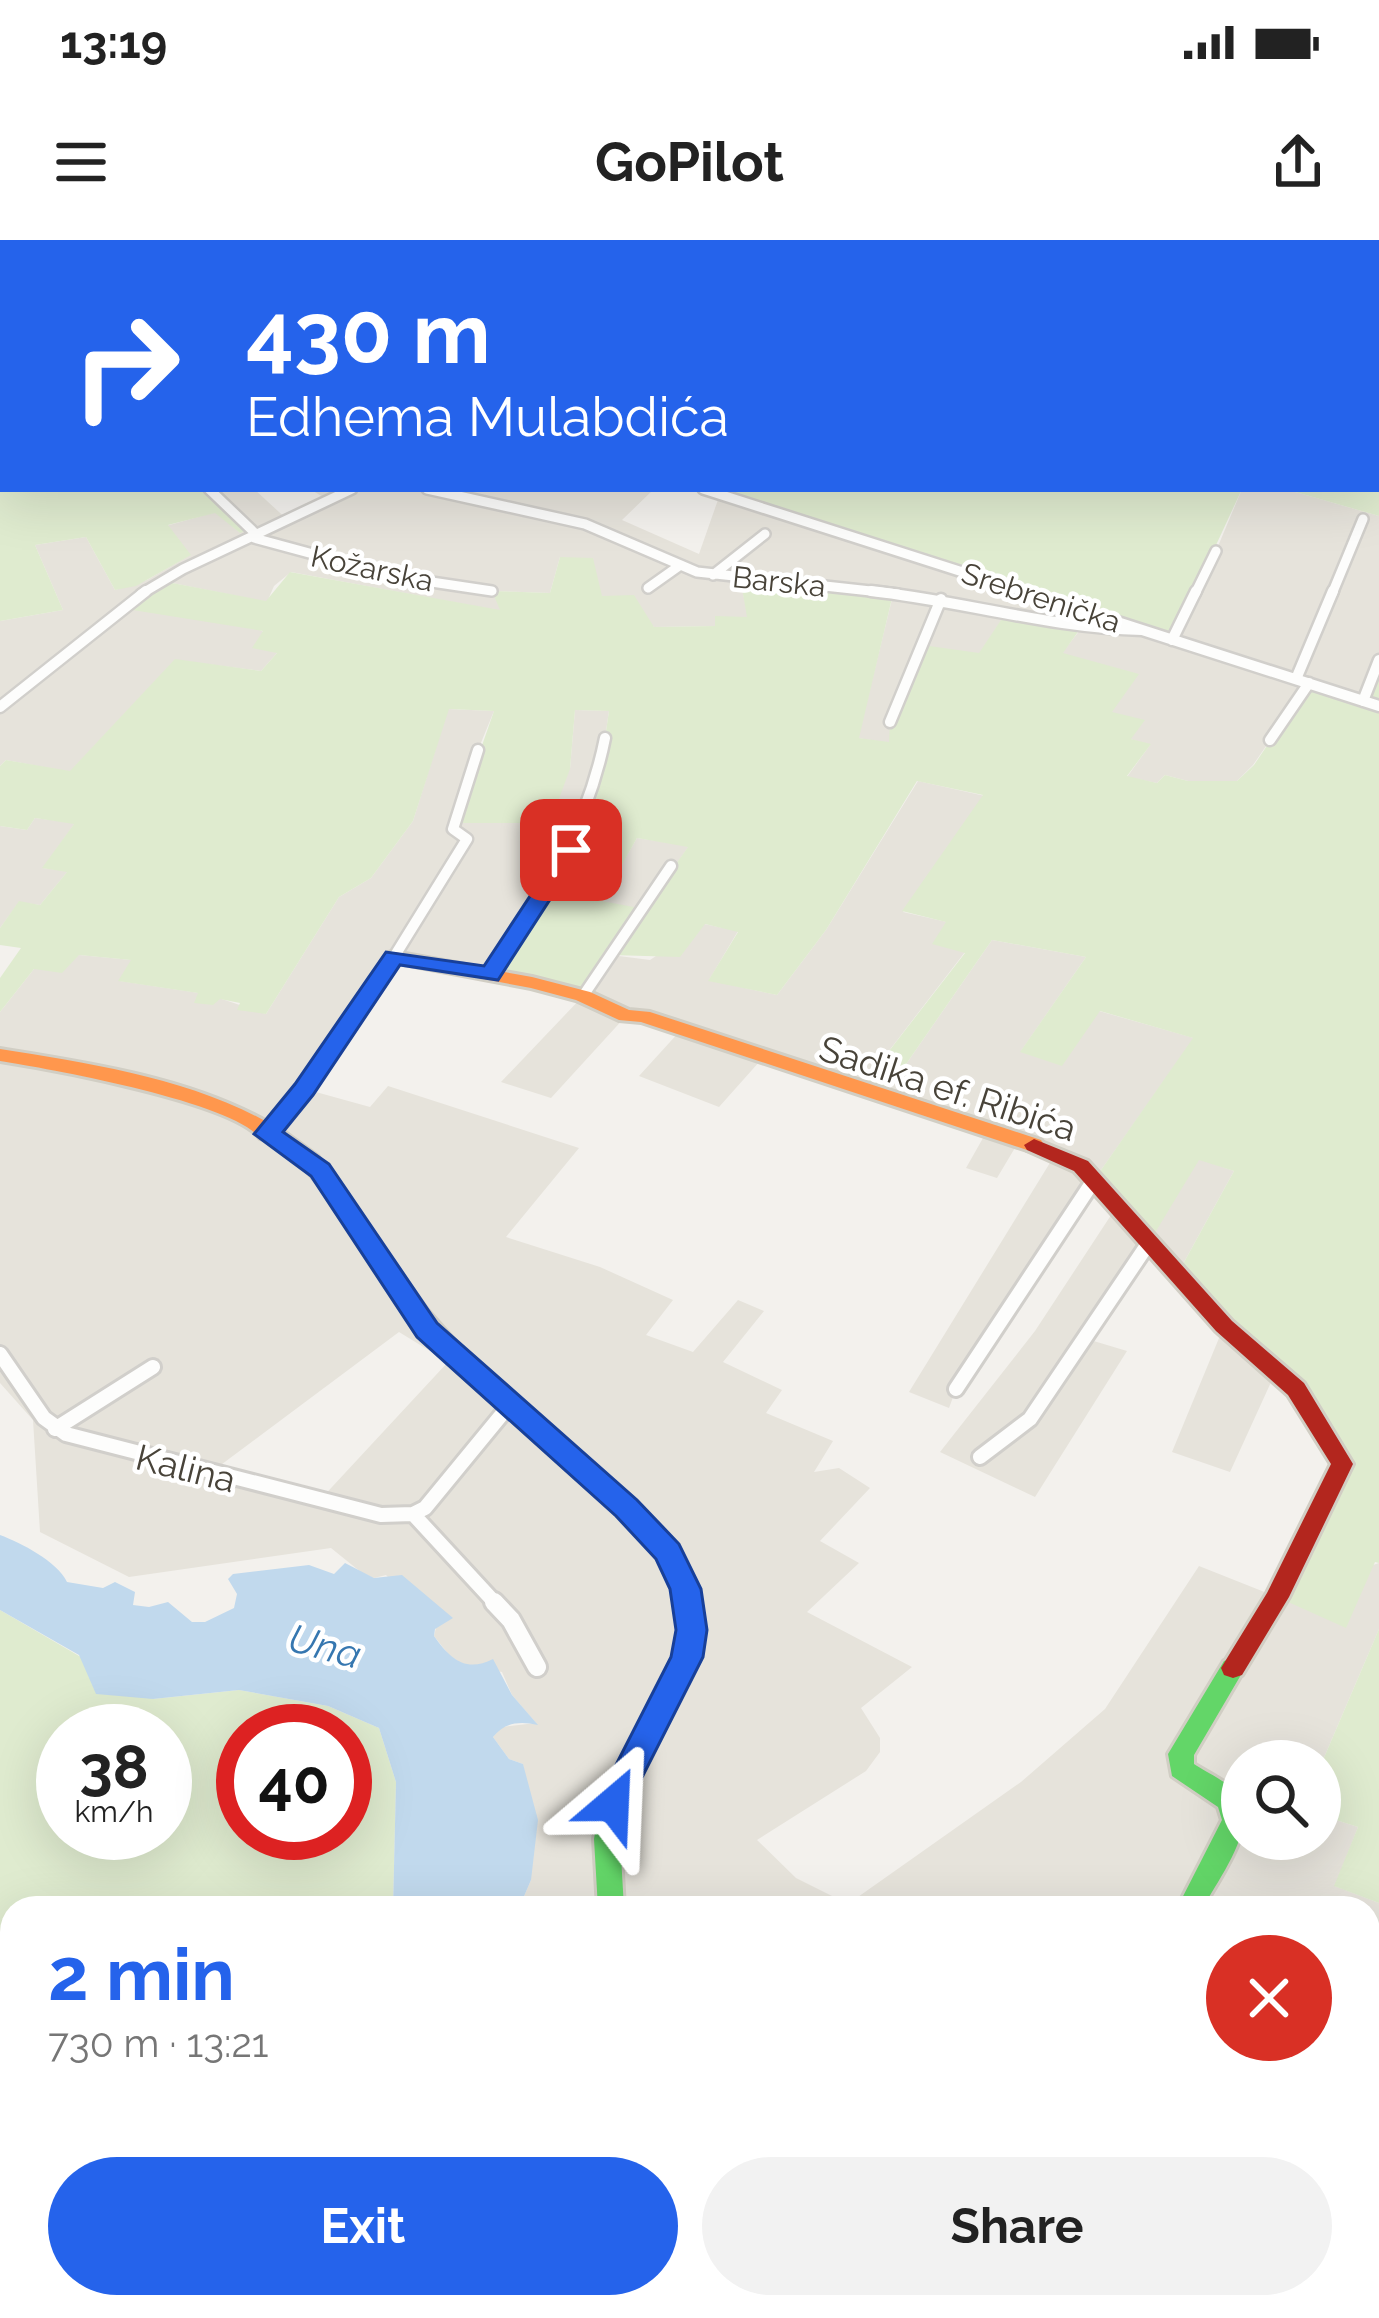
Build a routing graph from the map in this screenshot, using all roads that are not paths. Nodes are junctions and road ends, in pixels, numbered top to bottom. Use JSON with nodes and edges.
{"nodes":[{"id":1,"x":212,"y":492,"type":"edge"},
{"id":2,"x":347,"y":492,"type":"edge"},
{"id":3,"x":441,"y":492,"type":"edge"},
{"id":4,"x":712,"y":492,"type":"edge"},
{"id":5,"x":1363,"y":519,"type":"dead end"},
{"id":6,"x":765,"y":534,"type":"dead end"},
{"id":7,"x":256,"y":537,"type":"junction"},
{"id":8,"x":1216,"y":551,"type":"dead end"},
{"id":9,"x":679,"y":566,"type":"junction"},
{"id":10,"x":713,"y":575,"type":"junction"},
{"id":11,"x":648,"y":588,"type":"dead end"},
{"id":12,"x":492,"y":591,"type":"dead end"},
{"id":13,"x":940,"y":599,"type":"junction"},
{"id":14,"x":1142,"y":631,"type":"junction"},
{"id":15,"x":1172,"y":640,"type":"junction"},
{"id":16,"x":1379,"y":660,"type":"edge"},
{"id":17,"x":1296,"y":679,"type":"junction"},
{"id":18,"x":1309,"y":683,"type":"junction"},
{"id":19,"x":1363,"y":701,"type":"junction"},
{"id":20,"x":1379,"y":706,"type":"edge"},
{"id":21,"x":0,"y":707,"type":"edge"},
{"id":22,"x":890,"y":722,"type":"dead end"},
{"id":23,"x":605,"y":737,"type":"dead end"},
{"id":24,"x":1270,"y":740,"type":"dead end"},
{"id":25,"x":478,"y":750,"type":"dead end"},
{"id":26,"x":671,"y":866,"type":"dead end"},
{"id":27,"x":402,"y":958,"type":"junction"},
{"id":28,"x":490,"y":975,"type":"junction"},
{"id":29,"x":583,"y":996,"type":"junction"},
{"id":30,"x":0,"y":1054,"type":"edge"},
{"id":31,"x":267,"y":1134,"type":"junction"},
{"id":32,"x":1094,"y":1180,"type":"junction"},
{"id":33,"x":1150,"y":1241,"type":"junction"},
{"id":34,"x":0,"y":1354,"type":"edge"},
{"id":35,"x":153,"y":1367,"type":"dead end"},
{"id":36,"x":956,"y":1389,"type":"dead end"},
{"id":37,"x":508,"y":1407,"type":"junction"},
{"id":38,"x":55,"y":1429,"type":"junction"},
{"id":39,"x":980,"y":1457,"type":"dead end"},
{"id":40,"x":413,"y":1514,"type":"junction"},
{"id":41,"x":537,"y":1667,"type":"dead end"},
{"id":42,"x":610,"y":1896,"type":"edge"},
{"id":43,"x":1196,"y":1896,"type":"edge"}],
"edges":[{"from":1,"to":7,"type":"street"},
{"from":2,"to":7,"type":"street"},
{"from":3,"to":9,"type":"street","name":"Barska"},
{"from":4,"to":14,"type":"street","name":"Srebrenička"},
{"from":5,"to":17,"type":"street"},
{"from":6,"to":10,"type":"street"},
{"from":7,"to":12,"type":"street","name":"Kožarska"},
{"from":7,"to":21,"type":"street"},
{"from":8,"to":15,"type":"street"},
{"from":9,"to":10,"type":"street","name":"Barska"},
{"from":9,"to":11,"type":"street"},
{"from":10,"to":13,"type":"street","name":"Barska"},
{"from":13,"to":14,"type":"street","name":"Barska"},
{"from":13,"to":22,"type":"street"},
{"from":14,"to":15,"type":"street","name":"Srebrenička"},
{"from":15,"to":17,"type":"street","name":"Srebrenička"},
{"from":16,"to":19,"type":"street"},
{"from":17,"to":18,"type":"street","name":"Srebrenička"},
{"from":18,"to":19,"type":"street","name":"Srebrenička"},
{"from":18,"to":24,"type":"street"},
{"from":19,"to":20,"type":"street","name":"Srebrenička"},
{"from":23,"to":28,"type":"street"},
{"from":25,"to":27,"type":"street"},
{"from":26,"to":29,"type":"street"},
{"from":27,"to":28,"type":"street","name":"Sadika ef. Ribića"},
{"from":27,"to":31,"type":"street"},
{"from":28,"to":29,"type":"street","name":"Sadika ef. Ribića"},
{"from":29,"to":32,"type":"street","name":"Sadika ef. Ribića"},
{"from":30,"to":31,"type":"street"},
{"from":31,"to":37,"type":"street"},
{"from":32,"to":33,"type":"street","name":"Sadika ef. Ribića"},
{"from":32,"to":36,"type":"street"},
{"from":33,"to":39,"type":"street"},
{"from":33,"to":43,"type":"street","name":"Sadika ef. Ribića"},
{"from":34,"to":38,"type":"street"},
{"from":35,"to":38,"type":"street"},
{"from":37,"to":40,"type":"street"},
{"from":37,"to":42,"type":"street"},
{"from":38,"to":40,"type":"street","name":"Kalina"},
{"from":40,"to":41,"type":"street"}]}
